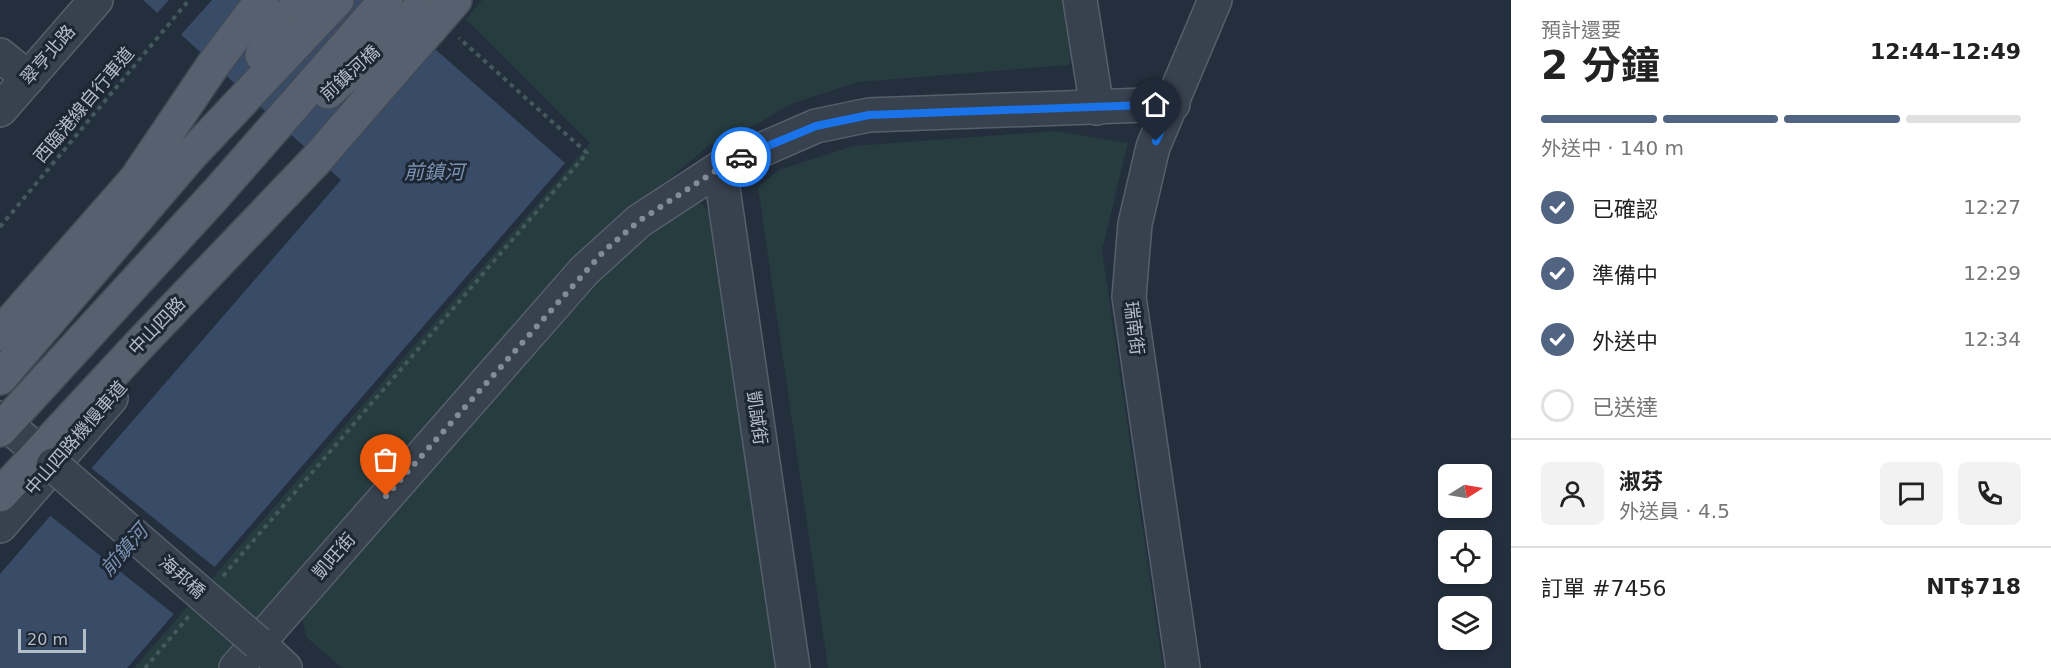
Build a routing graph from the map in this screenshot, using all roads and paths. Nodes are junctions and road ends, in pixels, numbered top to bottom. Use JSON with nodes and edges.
{"nodes":[{"id":1,"x":96,"y":0,"type":"edge"},
{"id":2,"x":189,"y":0,"type":"edge"},
{"id":3,"x":262,"y":0,"type":"edge"},
{"id":4,"x":300,"y":0,"type":"edge"},
{"id":5,"x":337,"y":0,"type":"edge"},
{"id":6,"x":386,"y":0,"type":"edge"},
{"id":7,"x":1080,"y":0,"type":"edge"},
{"id":8,"x":1215,"y":0,"type":"edge"},
{"id":9,"x":433,"y":13,"type":"edge"},
{"id":10,"x":0,"y":55,"type":"edge"},
{"id":11,"x":28,"y":78,"type":"junction"},
{"id":12,"x":243,"y":91,"type":"junction"},
{"id":13,"x":1173,"y":104,"type":"junction"},
{"id":14,"x":1097,"y":108,"type":"junction"},
{"id":15,"x":0,"y":110,"type":"edge"},
{"id":16,"x":281,"y":127,"type":"junction"},
{"id":17,"x":317,"y":159,"type":"joint"},
{"id":18,"x":720,"y":168,"type":"junction"},
{"id":19,"x":0,"y":227,"type":"edge"},
{"id":20,"x":0,"y":334,"type":"edge"},
{"id":21,"x":0,"y":378,"type":"edge"},
{"id":22,"x":2,"y":424,"type":"edge"},
{"id":23,"x":45,"y":459,"type":"junction"},
{"id":24,"x":0,"y":495,"type":"edge"},
{"id":25,"x":0,"y":526,"type":"edge"},
{"id":26,"x":222,"y":578,"type":"dead end"},
{"id":27,"x":191,"y":614,"type":"dead end"},
{"id":28,"x":258,"y":643,"type":"junction"},
{"id":29,"x":144,"y":668,"type":"edge"},
{"id":30,"x":236,"y":668,"type":"edge"},
{"id":31,"x":285,"y":668,"type":"edge"},
{"id":32,"x":793,"y":668,"type":"edge"},
{"id":33,"x":1183,"y":668,"type":"edge"}],
"edges":[{"from":1,"to":11,"type":"street","name":"翠亨北路"},
{"from":2,"to":19,"type":"path","name":"西臨港線自行車道"},
{"from":3,"to":20,"type":"main road"},
{"from":4,"to":12,"type":"main road"},
{"from":5,"to":12,"type":"main road"},
{"from":6,"to":16,"type":"main road","name":"前鎮河橋"},
{"from":7,"to":14,"type":"street"},
{"from":8,"to":13,"type":"street","name":"瑞南街"},
{"from":9,"to":16,"type":"main road","name":"前鎮河橋"},
{"from":9,"to":17,"type":"main road","name":"前鎮河橋"},
{"from":9,"to":26,"type":"path"},
{"from":10,"to":11,"type":"street"},
{"from":11,"to":15,"type":"street","name":"翠亨北路"},
{"from":12,"to":21,"type":"main road"},
{"from":13,"to":14,"type":"street","name":"凱旺街"},
{"from":13,"to":33,"type":"street","name":"瑞南街"},
{"from":14,"to":18,"type":"street","name":"凱旺街"},
{"from":16,"to":22,"type":"main road"},
{"from":17,"to":23,"type":"street","name":"中山四路機慢車道"},
{"from":18,"to":28,"type":"street","name":"凱旺街"},
{"from":18,"to":32,"type":"street","name":"凱誠街"},
{"from":22,"to":23,"type":"street","name":"海邦橋"},
{"from":23,"to":24,"type":"main road"},
{"from":23,"to":25,"type":"street","name":"中山四路機慢車道"},
{"from":23,"to":28,"type":"street","name":"海邦橋","bridge":true},
{"from":27,"to":29,"type":"path"},
{"from":28,"to":30,"type":"street","name":"凱旺街"},
{"from":28,"to":31,"type":"street","name":"海邦橋"}]}
